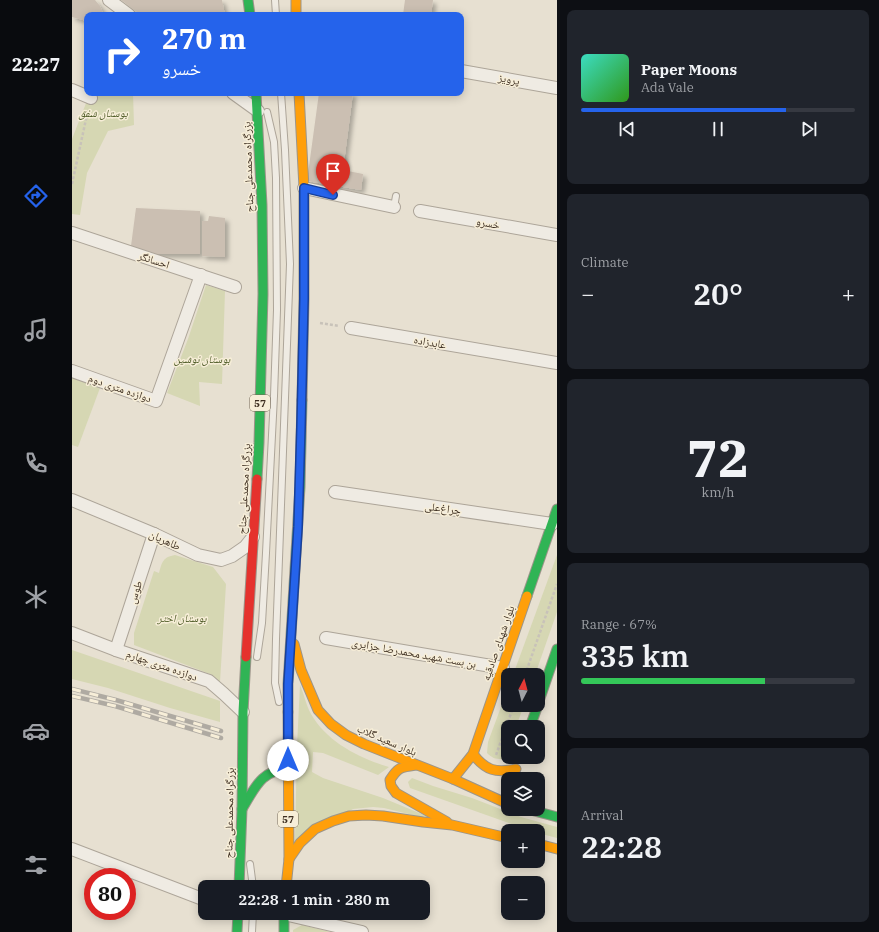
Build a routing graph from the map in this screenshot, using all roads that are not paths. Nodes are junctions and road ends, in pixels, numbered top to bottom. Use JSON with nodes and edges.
{"nodes":[{"id":1,"x":109,"y":0,"type":"edge"},
{"id":2,"x":248,"y":0,"type":"edge"},
{"id":3,"x":275,"y":0,"type":"edge"},
{"id":4,"x":296,"y":0,"type":"edge"},
{"id":5,"x":125,"y":12,"type":"edge"},
{"id":6,"x":250,"y":12,"type":"edge"},
{"id":7,"x":276,"y":12,"type":"edge"},
{"id":8,"x":296,"y":12,"type":"edge"},
{"id":9,"x":464,"y":72,"type":"edge"},
{"id":10,"x":557,"y":88,"type":"edge"},
{"id":11,"x":72,"y":90,"type":"edge"},
{"id":12,"x":84,"y":95,"type":"edge"},
{"id":13,"x":86,"y":96,"type":"edge"},
{"id":14,"x":239,"y":96,"type":"edge"},
{"id":15,"x":257,"y":96,"type":"edge"},
{"id":16,"x":281,"y":96,"type":"edge"},
{"id":17,"x":299,"y":96,"type":"edge"},
{"id":18,"x":91,"y":98,"type":"road end"},
{"id":19,"x":261,"y":109,"type":"junction"},
{"id":20,"x":304,"y":188,"type":"junction"},
{"id":21,"x":395,"y":202,"type":"dead end"},
{"id":22,"x":420,"y":211,"type":"dead end"},
{"id":23,"x":72,"y":233,"type":"edge"},
{"id":24,"x":557,"y":235,"type":"edge"},
{"id":25,"x":201,"y":275,"type":"junction"},
{"id":26,"x":235,"y":287,"type":"dead end"},
{"id":27,"x":351,"y":328,"type":"road end"},
{"id":28,"x":557,"y":363,"type":"edge"},
{"id":29,"x":72,"y":371,"type":"edge"},
{"id":30,"x":335,"y":492,"type":"dead end"},
{"id":31,"x":72,"y":500,"type":"edge"},
{"id":32,"x":557,"y":509,"type":"edge"},
{"id":33,"x":552,"y":524,"type":"junction"},
{"id":34,"x":154,"y":534,"type":"junction"},
{"id":35,"x":254,"y":536,"type":"junction"},
{"id":36,"x":291,"y":632,"type":"junction"},
{"id":37,"x":72,"y":633,"type":"edge"},
{"id":38,"x":326,"y":638,"type":"dead end"},
{"id":39,"x":557,"y":649,"type":"edge"},
{"id":40,"x":116,"y":650,"type":"junction"},
{"id":41,"x":256,"y":660,"type":"dead end"},
{"id":42,"x":502,"y":668,"type":"joint"},
{"id":43,"x":501,"y":671,"type":"edge"},
{"id":44,"x":553,"y":675,"type":"edge"},
{"id":45,"x":250,"y":690,"type":"dead end"},
{"id":46,"x":545,"y":690,"type":"edge"},
{"id":47,"x":280,"y":706,"type":"dead end"},
{"id":48,"x":243,"y":712,"type":"junction"},
{"id":49,"x":281,"y":713,"type":"dead end"},
{"id":50,"x":289,"y":750,"type":"junction"},
{"id":51,"x":473,"y":754,"type":"junction"},
{"id":52,"x":416,"y":765,"type":"junction"},
{"id":53,"x":288,"y":770,"type":"junction"},
{"id":54,"x":516,"y":772,"type":"edge"},
{"id":55,"x":453,"y":779,"type":"junction"},
{"id":56,"x":501,"y":801,"type":"edge"},
{"id":57,"x":242,"y":809,"type":"junction"},
{"id":58,"x":545,"y":814,"type":"edge"},
{"id":59,"x":557,"y":817,"type":"edge"},
{"id":60,"x":452,"y":825,"type":"junction"},
{"id":61,"x":501,"y":836,"type":"edge"},
{"id":62,"x":545,"y":846,"type":"edge"},
{"id":63,"x":248,"y":848,"type":"dead end"},
{"id":64,"x":72,"y":849,"type":"edge"},
{"id":65,"x":557,"y":849,"type":"edge"},
{"id":66,"x":249,"y":856,"type":"dead end"},
{"id":67,"x":288,"y":859,"type":"junction"},
{"id":68,"x":239,"y":880,"type":"edge"},
{"id":69,"x":252,"y":880,"type":"edge"},
{"id":70,"x":286,"y":880,"type":"edge"},
{"id":71,"x":198,"y":897,"type":"edge"},
{"id":72,"x":238,"y":920,"type":"edge"},
{"id":73,"x":253,"y":920,"type":"edge"},
{"id":74,"x":281,"y":920,"type":"edge"},
{"id":75,"x":283,"y":920,"type":"edge"},
{"id":76,"x":312,"y":920,"type":"edge"},
{"id":77,"x":237,"y":932,"type":"edge"},
{"id":78,"x":252,"y":932,"type":"edge"},
{"id":79,"x":277,"y":932,"type":"edge"},
{"id":80,"x":284,"y":932,"type":"edge"},
{"id":81,"x":362,"y":932,"type":"edge"}],
"edges":[{"from":1,"to":5,"type":"street"},
{"from":2,"to":6,"type":"main road"},
{"from":3,"to":7,"type":"lane"},
{"from":4,"to":8,"type":"main road"},
{"from":9,"to":10,"type":"street","name":"پرویز"},
{"from":11,"to":12,"type":"street"},
{"from":13,"to":18,"type":"street"},
{"from":14,"to":19,"type":"street"},
{"from":15,"to":19,"type":"main road","name":"بزرگراه محمدعلی جناح","number":"57"},
{"from":16,"to":47,"type":"lane"},
{"from":17,"to":20,"type":"main road","number":"57"},
{"from":19,"to":35,"type":"main road","name":"بزرگراه محمدعلی جناح","number":"57"},
{"from":19,"to":41,"type":"lane"},
{"from":20,"to":21,"type":"street"},
{"from":20,"to":36,"type":"main road","number":"57"},
{"from":22,"to":24,"type":"street","name":"خسرو"},
{"from":23,"to":25,"type":"street","name":"احسانگر"},
{"from":25,"to":26,"type":"street","name":"احسانگر"},
{"from":25,"to":29,"type":"street","name":"دوازده متری دوم"},
{"from":27,"to":28,"type":"street","name":"عابدزاده"},
{"from":30,"to":33,"type":"street","name":"چراغ‌علی"},
{"from":31,"to":34,"type":"street","name":"طاهریان"},
{"from":32,"to":33,"type":"main road","name":"بلوار شهدای صادقیه"},
{"from":33,"to":42,"type":"main road","name":"بلوار شهدای صادقیه"},
{"from":34,"to":35,"type":"street","name":"طاهریان"},
{"from":34,"to":40,"type":"street","name":"طوس"},
{"from":35,"to":48,"type":"main road","name":"بزرگراه محمدعلی جناح","number":"57"},
{"from":36,"to":50,"type":"main road","number":"57"},
{"from":36,"to":52,"type":"main road","name":"بلوار سعید گلاب"},
{"from":37,"to":40,"type":"street","name":"دوازده متری چهارم"},
{"from":38,"to":42,"type":"street","name":"بن بست شهید محمدرضا جزایری"},
{"from":39,"to":44,"type":"main road"},
{"from":40,"to":48,"type":"street","name":"دوازده متری چهارم"},
{"from":43,"to":51,"type":"main road","name":"بلوار شهدای صادقیه"},
{"from":44,"to":46,"type":"main road"},
{"from":45,"to":48,"type":"lane"},
{"from":48,"to":57,"type":"main road","name":"بزرگراه محمدعلی جناح"},
{"from":49,"to":50,"type":"lane"},
{"from":50,"to":53,"type":"main road","number":"57"},
{"from":51,"to":54,"type":"main road"},
{"from":51,"to":55,"type":"main road","name":"بلوار شهدای صادقیه"},
{"from":52,"to":55,"type":"main road","name":"بلوار سعید گلاب"},
{"from":52,"to":60,"type":"main road"},
{"from":53,"to":57,"type":"main road"},
{"from":53,"to":67,"type":"main road","number":"57"},
{"from":55,"to":56,"type":"main road","name":"بلوار سعید گلاب"},
{"from":57,"to":63,"type":"lane"},
{"from":57,"to":68,"type":"main road","name":"بزرگراه محمدعلی جناح"},
{"from":58,"to":59,"type":"main road"},
{"from":60,"to":61,"type":"main road"},
{"from":60,"to":67,"type":"main road"},
{"from":62,"to":65,"type":"main road"},
{"from":64,"to":71,"type":"street"},
{"from":66,"to":69,"type":"lane"},
{"from":67,"to":70,"type":"main road","number":"57"},
{"from":72,"to":77,"type":"main road"},
{"from":73,"to":78,"type":"lane"},
{"from":74,"to":79,"type":"lane"},
{"from":75,"to":80,"type":"main road"},
{"from":76,"to":81,"type":"street"}]}
